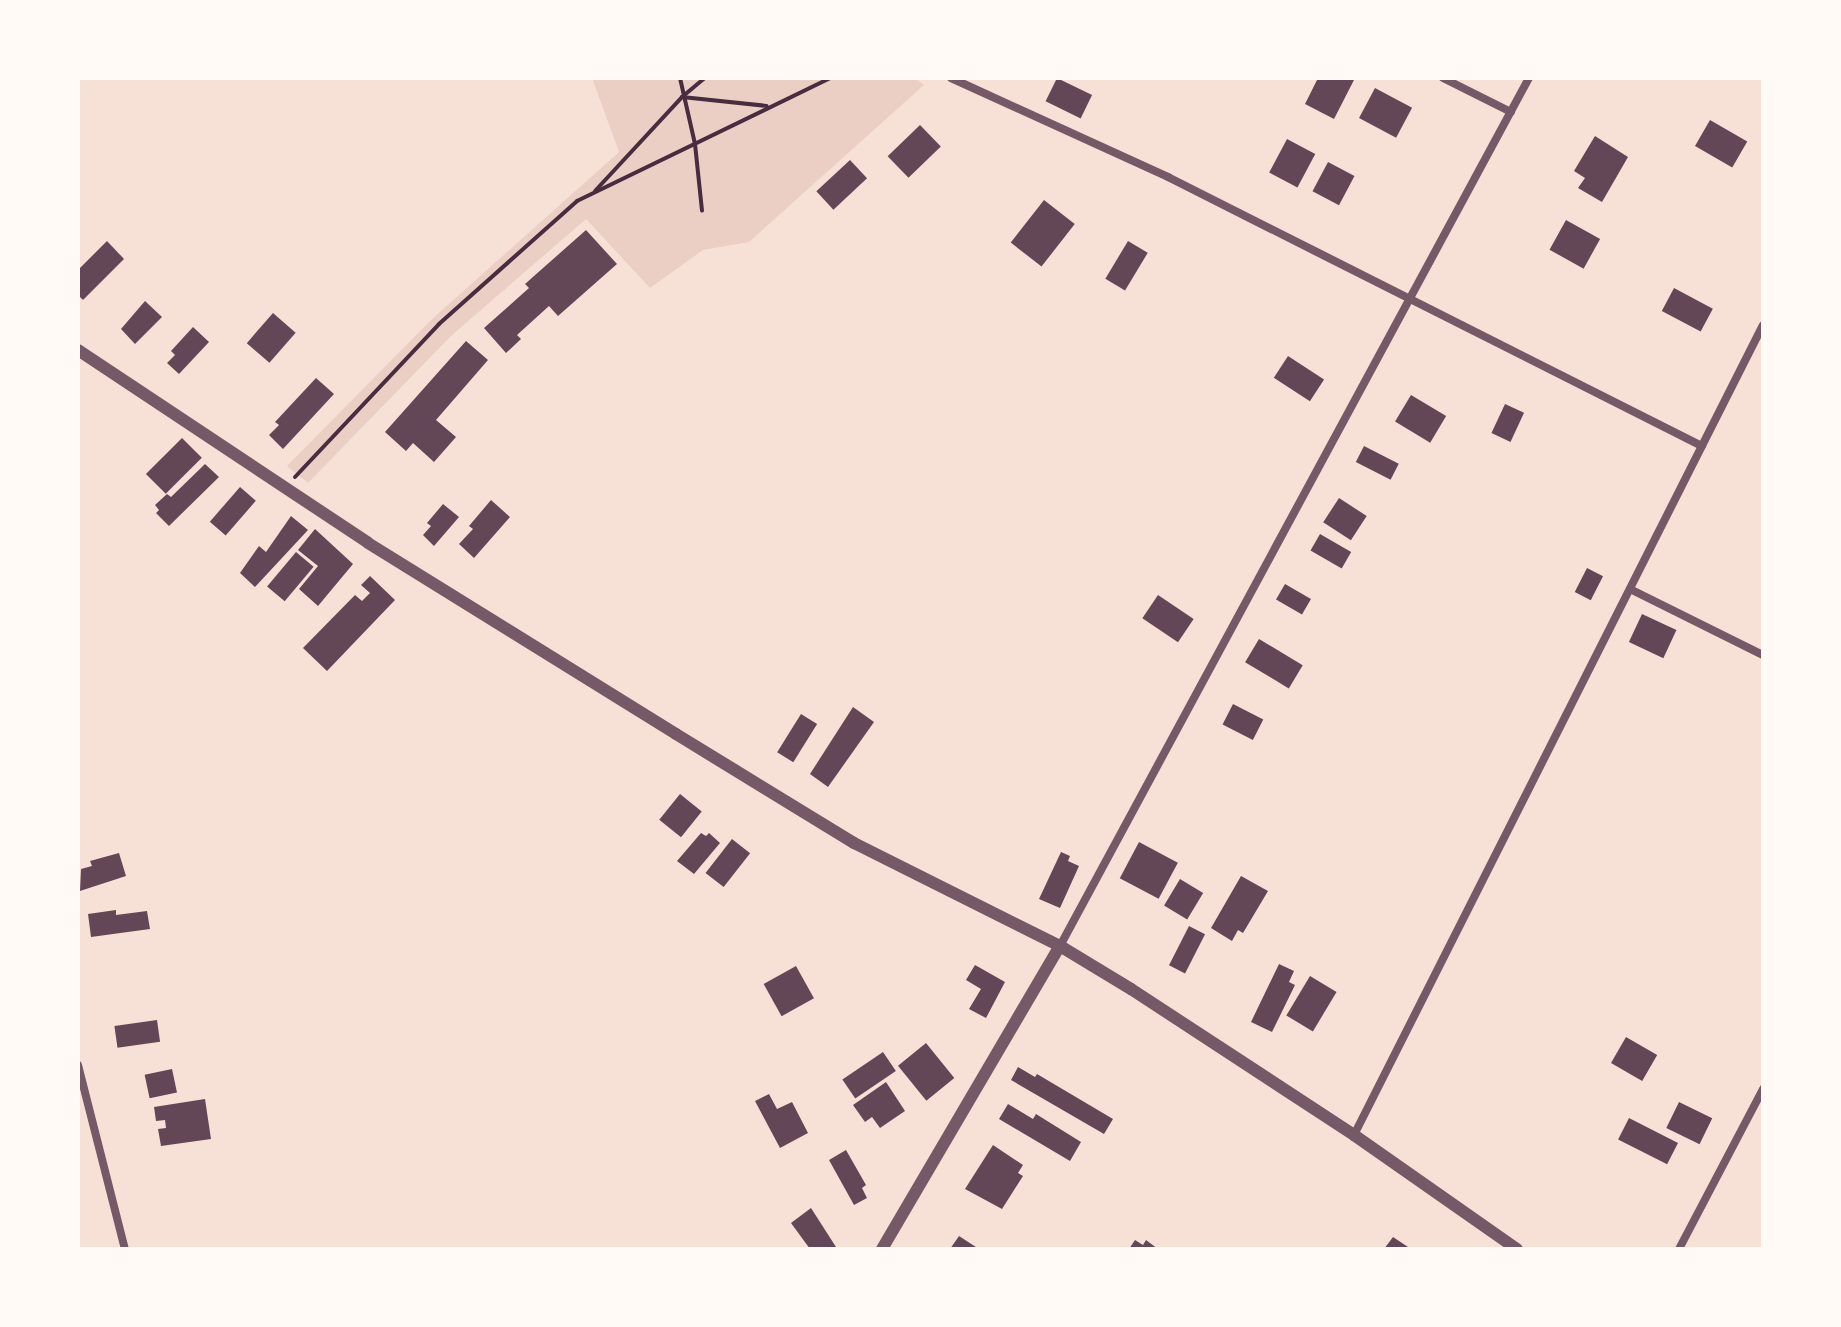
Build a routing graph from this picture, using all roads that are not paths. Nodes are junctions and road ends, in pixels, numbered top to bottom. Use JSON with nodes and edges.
{"nodes":[{"id":1,"x":951,"y":78,"type":"edge"},
{"id":2,"x":1443,"y":78,"type":"edge"},
{"id":3,"x":1529,"y":78,"type":"edge"},
{"id":4,"x":1511,"y":112,"type":"junction"},
{"id":5,"x":1410,"y":298,"type":"junction"},
{"id":6,"x":1763,"y":325,"type":"edge"},
{"id":7,"x":78,"y":350,"type":"edge"},
{"id":8,"x":1702,"y":446,"type":"junction"},
{"id":9,"x":1630,"y":589,"type":"junction"},
{"id":10,"x":1763,"y":655,"type":"edge"},
{"id":11,"x":1060,"y":946,"type":"junction"},
{"id":12,"x":78,"y":1065,"type":"edge"},
{"id":13,"x":1763,"y":1089,"type":"edge"},
{"id":14,"x":1354,"y":1135,"type":"junction"},
{"id":15,"x":125,"y":1249,"type":"edge"},
{"id":16,"x":882,"y":1249,"type":"edge"},
{"id":17,"x":1517,"y":1249,"type":"edge"},
{"id":18,"x":1679,"y":1249,"type":"edge"}],
"edges":[{"from":1,"to":5,"type":"street"},
{"from":2,"to":4,"type":"street"},
{"from":3,"to":4,"type":"street"},
{"from":4,"to":5,"type":"street"},
{"from":5,"to":8,"type":"street"},
{"from":5,"to":11,"type":"street"},
{"from":6,"to":8,"type":"street"},
{"from":7,"to":11,"type":"street"},
{"from":8,"to":9,"type":"street"},
{"from":9,"to":10,"type":"street"},
{"from":9,"to":14,"type":"street"},
{"from":11,"to":14,"type":"street"},
{"from":11,"to":16,"type":"street"},
{"from":12,"to":15,"type":"street"},
{"from":13,"to":18,"type":"street"},
{"from":14,"to":17,"type":"street"}]}
